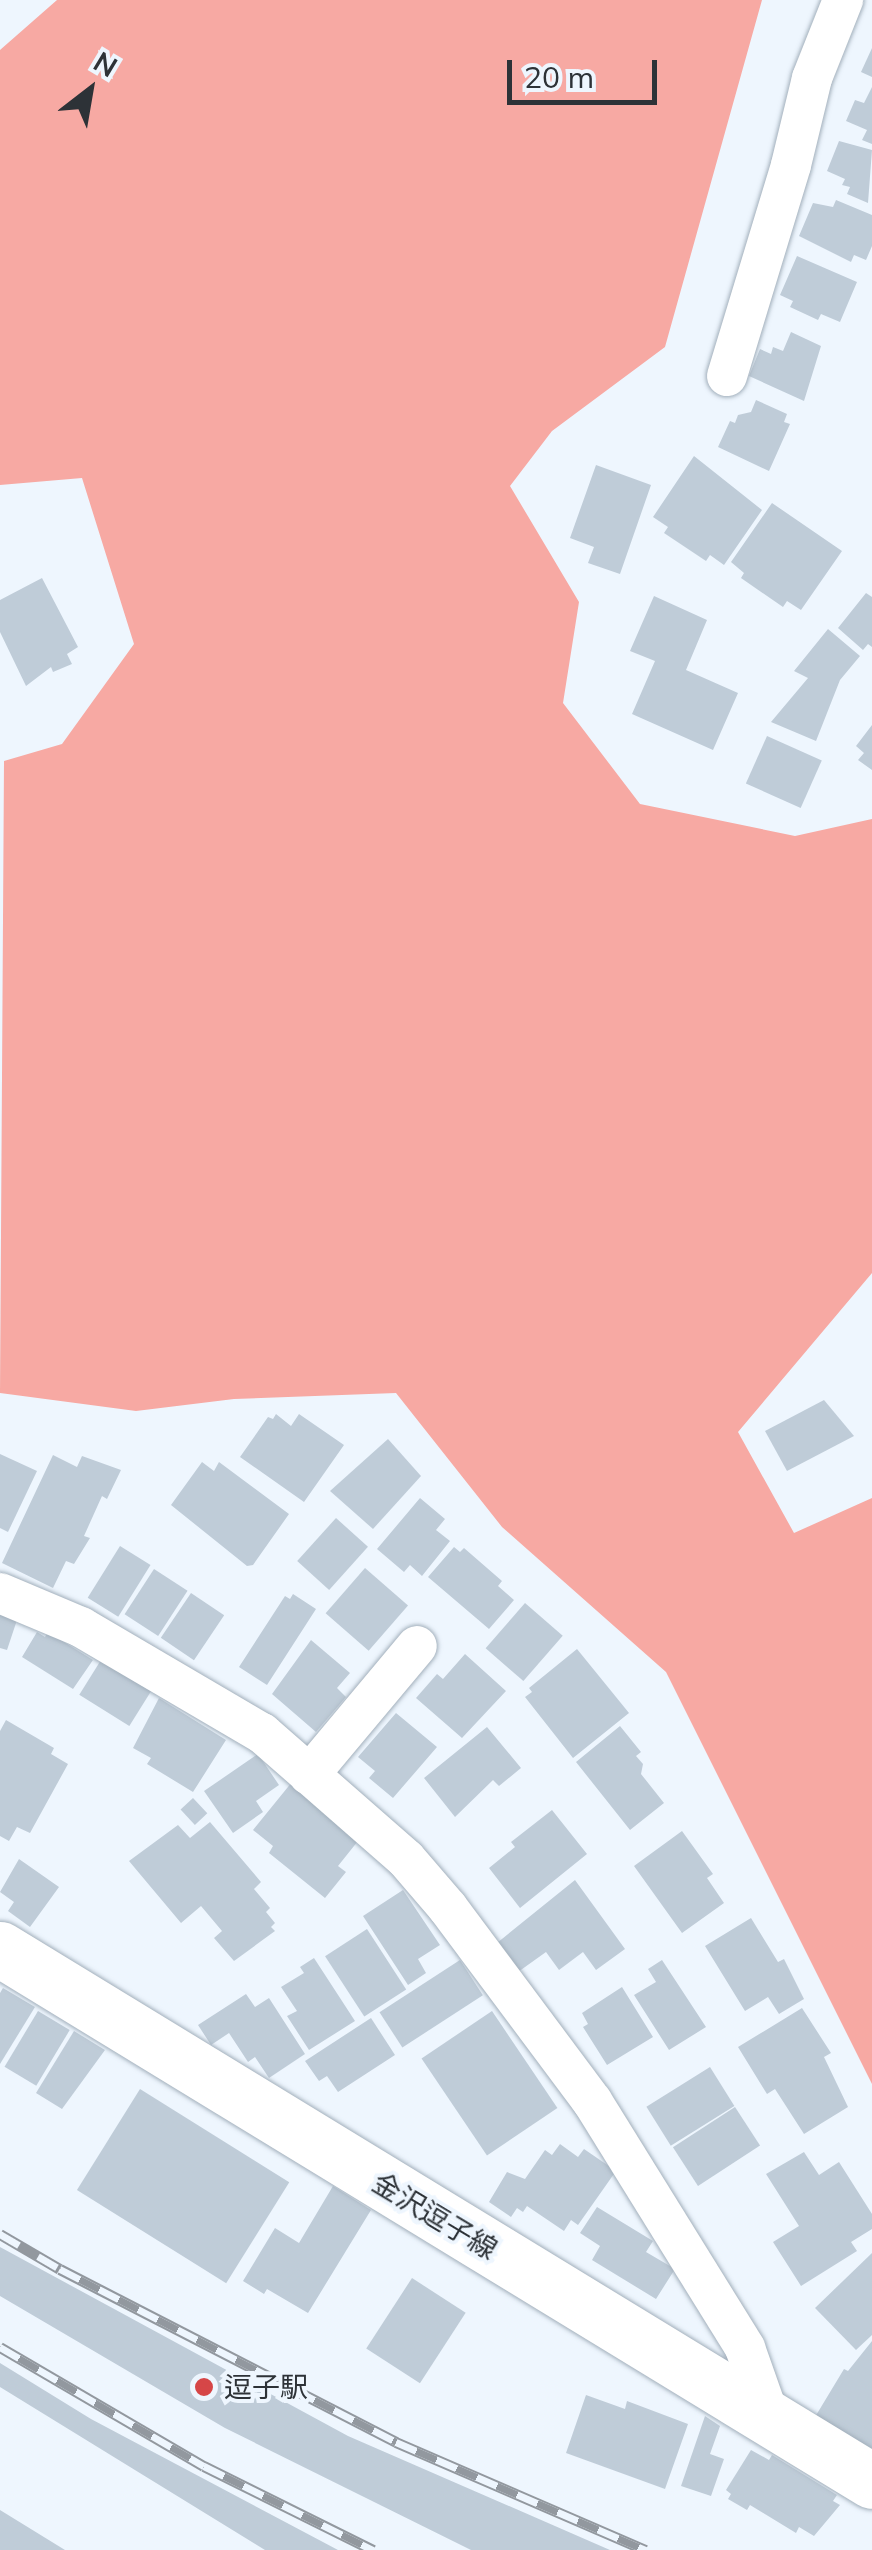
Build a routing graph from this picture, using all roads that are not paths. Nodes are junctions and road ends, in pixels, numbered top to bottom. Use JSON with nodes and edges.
{"nodes":[{"id":1,"x":842,"y":0,"type":"edge"},
{"id":2,"x":727,"y":376,"type":"dead end"},
{"id":3,"x":0,"y":1593,"type":"edge"},
{"id":4,"x":417,"y":1646,"type":"dead end"},
{"id":5,"x":309,"y":1775,"type":"junction"},
{"id":6,"x":0,"y":1949,"type":"edge"},
{"id":7,"x":770,"y":2419,"type":"junction"},
{"id":8,"x":872,"y":2481,"type":"edge"}],
"edges":[{"from":1,"to":2,"type":"street"},
{"from":3,"to":5,"type":"street"},
{"from":4,"to":5,"type":"street"},
{"from":5,"to":7,"type":"street"},
{"from":6,"to":7,"type":"main road","name":"金沢逗子線"},
{"from":7,"to":8,"type":"main road","name":"金沢逗子線"}]}
